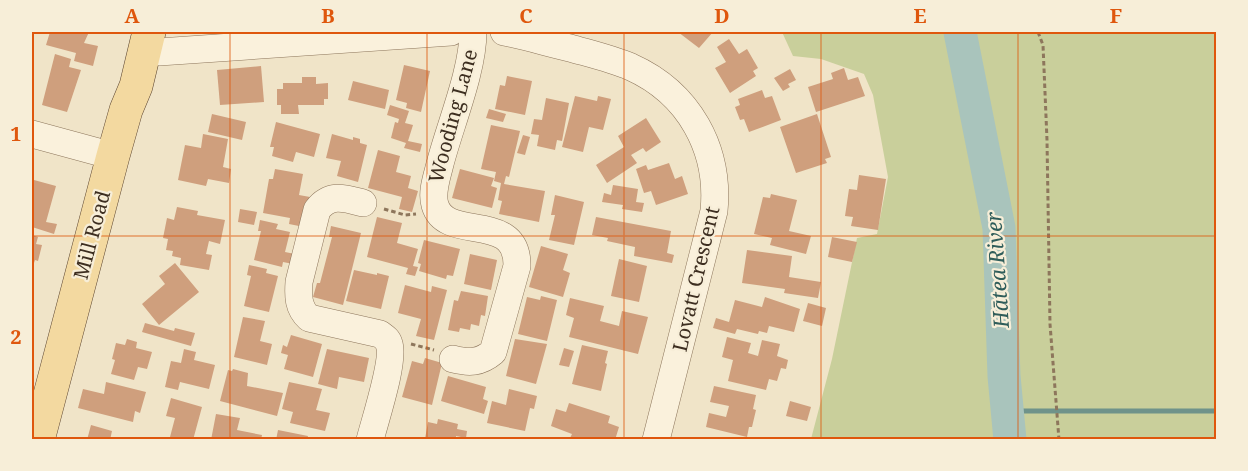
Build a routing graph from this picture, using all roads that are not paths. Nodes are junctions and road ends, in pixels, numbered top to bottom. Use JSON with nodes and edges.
{"nodes":[{"id":1,"x":451,"y":32,"type":"edge"},
{"id":2,"x":473,"y":32,"type":"edge"},
{"id":3,"x":504,"y":32,"type":"edge"},
{"id":4,"x":147,"y":41,"type":"edge"},
{"id":5,"x":32,"y":134,"type":"edge"},
{"id":6,"x":112,"y":156,"type":"junction"},
{"id":7,"x":363,"y":203,"type":"road end"},
{"id":8,"x":453,"y":359,"type":"road end"},
{"id":9,"x":372,"y":434,"type":"edge"},
{"id":10,"x":38,"y":440,"type":"edge"},
{"id":11,"x":656,"y":440,"type":"edge"}],
"edges":[{"from":1,"to":4,"type":"street"},
{"from":2,"to":8,"type":"street","name":"Wooding Lane"},
{"from":3,"to":11,"type":"street","name":"Lovatt Crescent"},
{"from":4,"to":6,"type":"main road","name":"Mill Road"},
{"from":5,"to":6,"type":"street"},
{"from":6,"to":10,"type":"main road","name":"Mill Road"},
{"from":7,"to":9,"type":"street"}]}
